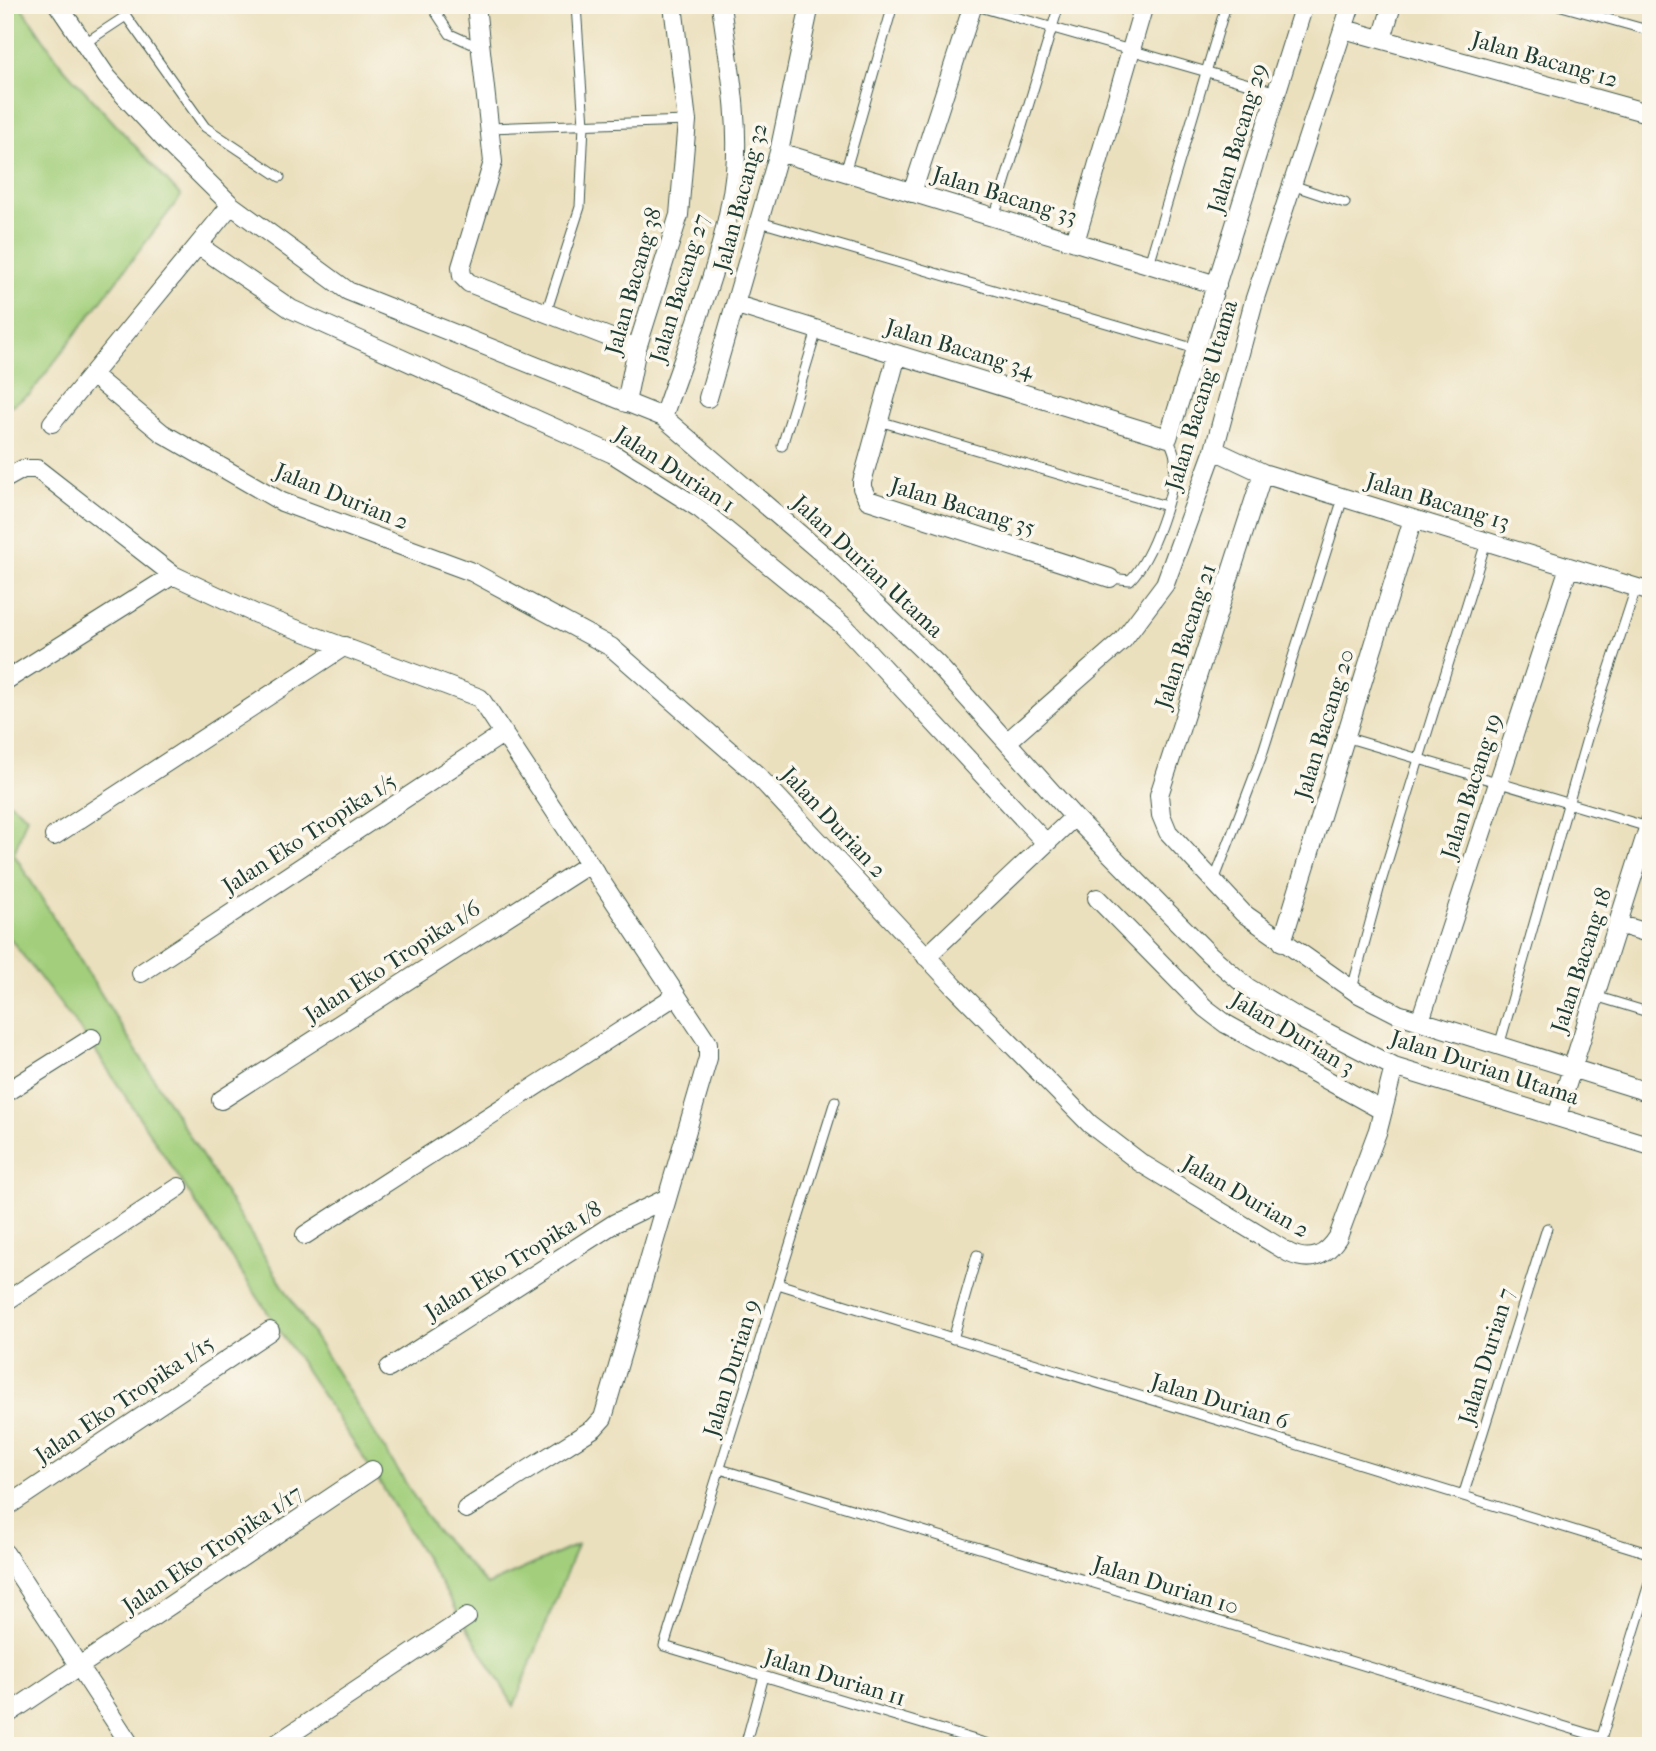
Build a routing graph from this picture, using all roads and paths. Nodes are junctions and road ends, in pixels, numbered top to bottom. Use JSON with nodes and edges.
{"nodes":[{"id":1,"x":58,"y":5,"type":"edge"},
{"id":2,"x":125,"y":5,"type":"edge"},
{"id":3,"x":431,"y":5,"type":"edge"},
{"id":4,"x":476,"y":5,"type":"edge"},
{"id":5,"x":576,"y":5,"type":"edge"},
{"id":6,"x":673,"y":5,"type":"edge"},
{"id":7,"x":721,"y":5,"type":"edge"},
{"id":8,"x":810,"y":5,"type":"edge"},
{"id":9,"x":893,"y":5,"type":"edge"},
{"id":10,"x":973,"y":5,"type":"edge"},
{"id":11,"x":1059,"y":5,"type":"edge"},
{"id":12,"x":1144,"y":5,"type":"edge"},
{"id":13,"x":1226,"y":5,"type":"edge"},
{"id":14,"x":1304,"y":5,"type":"edge"},
{"id":15,"x":1351,"y":5,"type":"edge"},
{"id":16,"x":1392,"y":5,"type":"edge"},
{"id":17,"x":1558,"y":5,"type":"edge"},
{"id":18,"x":126,"y":16,"type":"junction"},
{"id":19,"x":1052,"y":28,"type":"junction"},
{"id":20,"x":1344,"y":29,"type":"junction"},
{"id":21,"x":1651,"y":31,"type":"edge"},
{"id":22,"x":1382,"y":39,"type":"junction"},
{"id":23,"x":85,"y":43,"type":"junction"},
{"id":24,"x":481,"y":48,"type":"junction"},
{"id":25,"x":1131,"y":50,"type":"junction"},
{"id":26,"x":1207,"y":72,"type":"junction"},
{"id":27,"x":1277,"y":92,"type":"junction"},
{"id":28,"x":1651,"y":114,"type":"edge"},
{"id":29,"x":687,"y":121,"type":"junction"},
{"id":30,"x":584,"y":125,"type":"junction"},
{"id":31,"x":489,"y":128,"type":"junction"},
{"id":32,"x":779,"y":152,"type":"junction"},
{"id":33,"x":845,"y":173,"type":"junction"},
{"id":34,"x":281,"y":177,"type":"dead end"},
{"id":35,"x":1292,"y":185,"type":"junction"},
{"id":36,"x":912,"y":193,"type":"junction"},
{"id":37,"x":1345,"y":203,"type":"dead end"},
{"id":38,"x":231,"y":205,"type":"junction"},
{"id":39,"x":994,"y":218,"type":"junction"},
{"id":40,"x":760,"y":222,"type":"junction"},
{"id":41,"x":1075,"y":242,"type":"junction"},
{"id":42,"x":199,"y":246,"type":"junction"},
{"id":43,"x":1149,"y":264,"type":"junction"},
{"id":44,"x":1217,"y":285,"type":"junction"},
{"id":45,"x":737,"y":305,"type":"junction"},
{"id":46,"x":546,"y":313,"type":"junction"},
{"id":47,"x":817,"y":330,"type":"junction"},
{"id":48,"x":637,"y":348,"type":"junction"},
{"id":49,"x":1196,"y":349,"type":"junction"},
{"id":50,"x":897,"y":355,"type":"junction"},
{"id":51,"x":92,"y":375,"type":"junction"},
{"id":52,"x":708,"y":398,"type":"dead end"},
{"id":53,"x":626,"y":403,"type":"junction"},
{"id":54,"x":663,"y":417,"type":"junction"},
{"id":55,"x":879,"y":421,"type":"junction"},
{"id":56,"x":52,"y":423,"type":"dead end"},
{"id":57,"x":1168,"y":438,"type":"junction"},
{"id":58,"x":782,"y":446,"type":"dead end"},
{"id":59,"x":1214,"y":450,"type":"junction"},
{"id":60,"x":1263,"y":473,"type":"junction"},
{"id":61,"x":5,"y":479,"type":"edge"},
{"id":62,"x":1343,"y":498,"type":"junction"},
{"id":63,"x":1166,"y":506,"type":"junction"},
{"id":64,"x":1413,"y":519,"type":"junction"},
{"id":65,"x":1486,"y":541,"type":"junction"},
{"id":66,"x":1569,"y":567,"type":"junction"},
{"id":67,"x":173,"y":575,"type":"junction"},
{"id":68,"x":1110,"y":578,"type":"joint"},
{"id":69,"x":1644,"y":590,"type":"edge"},
{"id":70,"x":345,"y":646,"type":"junction"},
{"id":71,"x":5,"y":681,"type":"edge"},
{"id":72,"x":504,"y":733,"type":"junction"},
{"id":73,"x":1345,"y":737,"type":"junction"},
{"id":74,"x":1007,"y":742,"type":"junction"},
{"id":75,"x":1419,"y":759,"type":"junction"},
{"id":76,"x":1498,"y":783,"type":"junction"},
{"id":77,"x":1569,"y":804,"type":"junction"},
{"id":78,"x":1074,"y":817,"type":"junction"},
{"id":79,"x":1649,"y":832,"type":"edge"},
{"id":80,"x":54,"y":836,"type":"dead end"},
{"id":81,"x":1046,"y":843,"type":"junction"},
{"id":82,"x":589,"y":864,"type":"junction"},
{"id":83,"x":1213,"y":882,"type":"junction"},
{"id":84,"x":1097,"y":898,"type":"dead end"},
{"id":85,"x":1618,"y":924,"type":"junction"},
{"id":86,"x":1651,"y":934,"type":"edge"},
{"id":87,"x":1282,"y":942,"type":"junction"},
{"id":88,"x":926,"y":957,"type":"junction"},
{"id":89,"x":141,"y":973,"type":"dead end"},
{"id":90,"x":1352,"y":989,"type":"junction"},
{"id":91,"x":675,"y":996,"type":"junction"},
{"id":92,"x":1595,"y":996,"type":"junction"},
{"id":93,"x":1651,"y":1013,"type":"edge"},
{"id":94,"x":1420,"y":1021,"type":"junction"},
{"id":95,"x":92,"y":1038,"type":"dead end"},
{"id":96,"x":1499,"y":1046,"type":"junction"},
{"id":97,"x":1394,"y":1067,"type":"junction"},
{"id":98,"x":1572,"y":1069,"type":"junction"},
{"id":99,"x":5,"y":1093,"type":"edge"},
{"id":100,"x":1651,"y":1093,"type":"edge"},
{"id":101,"x":220,"y":1100,"type":"dead end"},
{"id":102,"x":835,"y":1101,"type":"dead end"},
{"id":103,"x":1383,"y":1111,"type":"junction"},
{"id":104,"x":1557,"y":1115,"type":"junction"},
{"id":105,"x":1651,"y":1146,"type":"edge"},
{"id":106,"x":179,"y":1187,"type":"dead end"},
{"id":107,"x":667,"y":1198,"type":"junction"},
{"id":108,"x":1547,"y":1228,"type":"dead end"},
{"id":109,"x":305,"y":1235,"type":"dead end"},
{"id":110,"x":977,"y":1255,"type":"dead end"},
{"id":111,"x":778,"y":1284,"type":"junction"},
{"id":112,"x":5,"y":1301,"type":"edge"},
{"id":113,"x":270,"y":1331,"type":"dead end"},
{"id":114,"x":953,"y":1339,"type":"junction"},
{"id":115,"x":389,"y":1368,"type":"dead end"},
{"id":116,"x":720,"y":1469,"type":"junction"},
{"id":117,"x":372,"y":1470,"type":"dead end"},
{"id":118,"x":1463,"y":1496,"type":"junction"},
{"id":119,"x":5,"y":1508,"type":"edge"},
{"id":120,"x":466,"y":1509,"type":"dead end"},
{"id":121,"x":5,"y":1553,"type":"edge"},
{"id":122,"x":1651,"y":1554,"type":"edge"},
{"id":123,"x":1651,"y":1577,"type":"edge"},
{"id":124,"x":467,"y":1616,"type":"dead end"},
{"id":125,"x":664,"y":1646,"type":"joint"},
{"id":126,"x":79,"y":1668,"type":"junction"},
{"id":127,"x":764,"y":1676,"type":"junction"},
{"id":128,"x":5,"y":1716,"type":"edge"},
{"id":129,"x":1601,"y":1742,"type":"edge"},
{"id":130,"x":974,"y":1743,"type":"edge"},
{"id":131,"x":131,"y":1746,"type":"edge"},
{"id":132,"x":273,"y":1746,"type":"edge"},
{"id":133,"x":745,"y":1746,"type":"edge"},
{"id":134,"x":996,"y":1746,"type":"edge"}],
"edges":[{"from":1,"to":23,"type":"street","name":"Jalan Durian Utama"},
{"from":2,"to":18,"type":"lane"},
{"from":3,"to":24,"type":"lane"},
{"from":4,"to":24,"type":"street"},
{"from":5,"to":30,"type":"lane"},
{"from":6,"to":29,"type":"street","name":"Jalan Bacang 38"},
{"from":7,"to":54,"type":"street","name":"Jalan Bacang 27"},
{"from":8,"to":32,"type":"street","name":"Jalan Bacang 32"},
{"from":9,"to":33,"type":"lane"},
{"from":10,"to":19,"type":"lane"},
{"from":10,"to":36,"type":"street"},
{"from":11,"to":19,"type":"lane"},
{"from":12,"to":25,"type":"street"},
{"from":13,"to":26,"type":"lane"},
{"from":14,"to":27,"type":"street","name":"Jalan Bacang 29"},
{"from":15,"to":20,"type":"street","name":"Jalan Bacang Utama"},
{"from":16,"to":22,"type":"street"},
{"from":17,"to":21,"type":"lane"},
{"from":18,"to":23,"type":"lane"},
{"from":18,"to":34,"type":"lane"},
{"from":19,"to":25,"type":"lane"},
{"from":19,"to":39,"type":"lane"},
{"from":20,"to":22,"type":"street","name":"Jalan Bacang 12"},
{"from":20,"to":35,"type":"street","name":"Jalan Bacang Utama"},
{"from":22,"to":28,"type":"street","name":"Jalan Bacang 12"},
{"from":23,"to":38,"type":"street","name":"Jalan Durian Utama"},
{"from":24,"to":31,"type":"street"},
{"from":25,"to":26,"type":"lane"},
{"from":25,"to":41,"type":"street"},
{"from":26,"to":27,"type":"lane"},
{"from":26,"to":43,"type":"lane"},
{"from":27,"to":44,"type":"street","name":"Jalan Bacang 29"},
{"from":29,"to":30,"type":"lane"},
{"from":29,"to":48,"type":"street","name":"Jalan Bacang 38"},
{"from":30,"to":31,"type":"lane"},
{"from":30,"to":46,"type":"lane"},
{"from":31,"to":46,"type":"street"},
{"from":32,"to":33,"type":"street","name":"Jalan Bacang 33"},
{"from":32,"to":40,"type":"street","name":"Jalan Bacang 32"},
{"from":33,"to":36,"type":"street","name":"Jalan Bacang 33"},
{"from":35,"to":37,"type":"lane"},
{"from":35,"to":59,"type":"street","name":"Jalan Bacang Utama"},
{"from":36,"to":39,"type":"street","name":"Jalan Bacang 33"},
{"from":38,"to":42,"type":"street"},
{"from":38,"to":53,"type":"street","name":"Jalan Durian Utama"},
{"from":39,"to":41,"type":"street","name":"Jalan Bacang 33"},
{"from":40,"to":45,"type":"street","name":"Jalan Bacang 32"},
{"from":40,"to":49,"type":"lane"},
{"from":41,"to":43,"type":"street","name":"Jalan Bacang 33"},
{"from":42,"to":51,"type":"street"},
{"from":42,"to":81,"type":"street","name":"Jalan Durian 1"},
{"from":43,"to":44,"type":"street","name":"Jalan Bacang 33"},
{"from":44,"to":49,"type":"street","name":"Jalan Bacang 29"},
{"from":45,"to":47,"type":"street","name":"Jalan Bacang 34"},
{"from":45,"to":52,"type":"street","name":"Jalan Bacang 32"},
{"from":46,"to":48,"type":"street"},
{"from":47,"to":50,"type":"street","name":"Jalan Bacang 34"},
{"from":47,"to":58,"type":"lane"},
{"from":48,"to":53,"type":"street","name":"Jalan Bacang 38"},
{"from":49,"to":57,"type":"street","name":"Jalan Bacang 29"},
{"from":50,"to":55,"type":"street","name":"Jalan Bacang 35"},
{"from":50,"to":57,"type":"street","name":"Jalan Bacang 34"},
{"from":51,"to":56,"type":"street"},
{"from":51,"to":88,"type":"street","name":"Jalan Durian 2"},
{"from":53,"to":54,"type":"street","name":"Jalan Durian Utama"},
{"from":54,"to":74,"type":"street","name":"Jalan Durian Utama"},
{"from":55,"to":63,"type":"lane"},
{"from":55,"to":68,"type":"street","name":"Jalan Bacang 35"},
{"from":57,"to":63,"type":"lane"},
{"from":59,"to":60,"type":"street","name":"Jalan Bacang 13"},
{"from":59,"to":74,"type":"street","name":"Jalan Bacang Utama"},
{"from":60,"to":62,"type":"street","name":"Jalan Bacang 13"},
{"from":60,"to":83,"type":"street","name":"Jalan Bacang 21"},
{"from":61,"to":67,"type":"street"},
{"from":62,"to":64,"type":"street","name":"Jalan Bacang 13"},
{"from":62,"to":83,"type":"lane"},
{"from":63,"to":68,"type":"lane"},
{"from":64,"to":65,"type":"street","name":"Jalan Bacang 13"},
{"from":64,"to":73,"type":"street","name":"Jalan Bacang 20"},
{"from":65,"to":66,"type":"street","name":"Jalan Bacang 13"},
{"from":65,"to":75,"type":"lane"},
{"from":66,"to":69,"type":"street","name":"Jalan Bacang 13"},
{"from":66,"to":76,"type":"street","name":"Jalan Bacang 19"},
{"from":67,"to":70,"type":"street"},
{"from":67,"to":71,"type":"street"},
{"from":69,"to":77,"type":"lane"},
{"from":70,"to":72,"type":"street"},
{"from":70,"to":80,"type":"street"},
{"from":72,"to":82,"type":"street"},
{"from":72,"to":89,"type":"street","name":"Jalan Eko Tropika 1/5"},
{"from":73,"to":75,"type":"lane"},
{"from":73,"to":87,"type":"street","name":"Jalan Bacang 20"},
{"from":74,"to":78,"type":"street","name":"Jalan Durian Utama"},
{"from":75,"to":76,"type":"lane"},
{"from":75,"to":90,"type":"lane"},
{"from":76,"to":77,"type":"lane"},
{"from":76,"to":94,"type":"street","name":"Jalan Bacang 19"},
{"from":77,"to":79,"type":"lane"},
{"from":77,"to":96,"type":"lane"},
{"from":78,"to":81,"type":"street"},
{"from":78,"to":97,"type":"street","name":"Jalan Durian Utama"},
{"from":79,"to":85,"type":"street","name":"Jalan Bacang 18"},
{"from":81,"to":88,"type":"street"},
{"from":82,"to":91,"type":"street"},
{"from":82,"to":101,"type":"street","name":"Jalan Eko Tropika 1/6"},
{"from":83,"to":87,"type":"street"},
{"from":84,"to":103,"type":"street","name":"Jalan Durian 3"},
{"from":85,"to":86,"type":"street"},
{"from":85,"to":92,"type":"street","name":"Jalan Bacang 18"},
{"from":87,"to":90,"type":"street"},
{"from":88,"to":103,"type":"street","name":"Jalan Durian 2"},
{"from":90,"to":94,"type":"street"},
{"from":91,"to":107,"type":"street"},
{"from":91,"to":109,"type":"street"},
{"from":92,"to":93,"type":"lane"},
{"from":92,"to":98,"type":"street","name":"Jalan Bacang 18"},
{"from":94,"to":96,"type":"street"},
{"from":95,"to":99,"type":"street"},
{"from":96,"to":98,"type":"street"},
{"from":97,"to":103,"type":"street","name":"Jalan Durian 2"},
{"from":97,"to":104,"type":"street","name":"Jalan Durian Utama"},
{"from":98,"to":100,"type":"street"},
{"from":98,"to":104,"type":"street","name":"Jalan Bacang 18"},
{"from":102,"to":111,"type":"lane","name":"Jalan Durian 9"},
{"from":104,"to":105,"type":"street","name":"Jalan Durian Utama"},
{"from":106,"to":112,"type":"street"},
{"from":107,"to":115,"type":"street","name":"Jalan Eko Tropika 1/8"},
{"from":107,"to":120,"type":"street"},
{"from":108,"to":118,"type":"lane","name":"Jalan Durian 7"},
{"from":110,"to":114,"type":"lane"},
{"from":111,"to":114,"type":"lane","name":"Jalan Durian 6"},
{"from":111,"to":116,"type":"lane","name":"Jalan Durian 9"},
{"from":113,"to":119,"type":"street","name":"Jalan Eko Tropika 1/15"},
{"from":114,"to":118,"type":"lane","name":"Jalan Durian 6"},
{"from":116,"to":125,"type":"lane","name":"Jalan Durian 9"},
{"from":116,"to":129,"type":"lane","name":"Jalan Durian 10"},
{"from":117,"to":126,"type":"street","name":"Jalan Eko Tropika 1/17"},
{"from":118,"to":122,"type":"lane","name":"Jalan Durian 6"},
{"from":121,"to":126,"type":"street"},
{"from":123,"to":129,"type":"lane"},
{"from":124,"to":132,"type":"street"},
{"from":125,"to":127,"type":"lane","name":"Jalan Durian 11"},
{"from":126,"to":128,"type":"street","name":"Jalan Eko Tropika 1/17"},
{"from":126,"to":131,"type":"street"},
{"from":127,"to":130,"type":"lane","name":"Jalan Durian 11"},
{"from":127,"to":133,"type":"lane"},
{"from":130,"to":134,"type":"lane","name":"Jalan Durian 11"}]}
